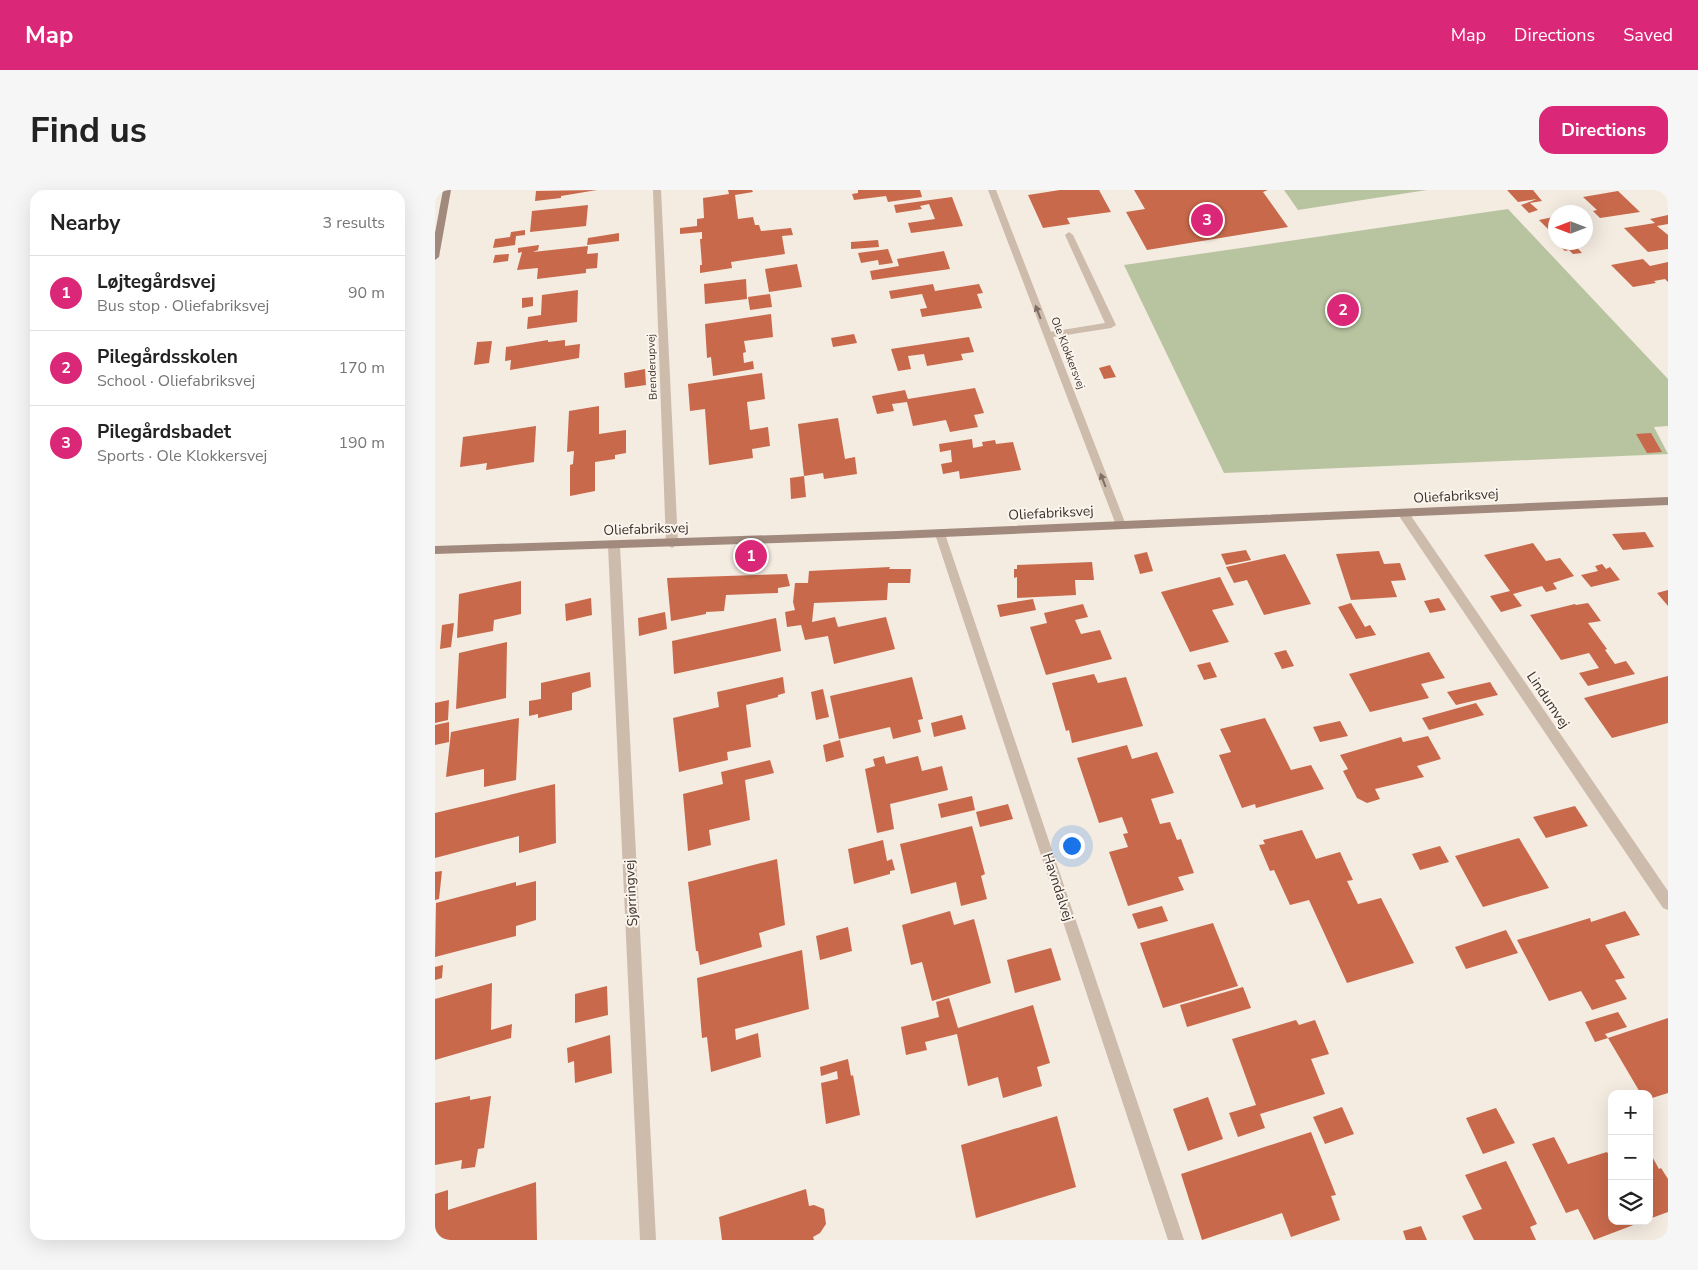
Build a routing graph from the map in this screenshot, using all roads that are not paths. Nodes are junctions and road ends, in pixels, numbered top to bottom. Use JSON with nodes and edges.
{"nodes":[{"id":1,"x":447,"y":190,"type":"edge"},
{"id":2,"x":657,"y":190,"type":"edge"},
{"id":3,"x":991,"y":190,"type":"edge"},
{"id":4,"x":1069,"y":235,"type":"dead end"},
{"id":5,"x":435,"y":257,"type":"edge"},
{"id":6,"x":1047,"y":335,"type":"junction"},
{"id":7,"x":1668,"y":501,"type":"edge"},
{"id":8,"x":1403,"y":513,"type":"junction"},
{"id":9,"x":1121,"y":525,"type":"junction"},
{"id":10,"x":940,"y":534,"type":"junction"},
{"id":11,"x":672,"y":544,"type":"junction"},
{"id":12,"x":614,"y":546,"type":"junction"},
{"id":13,"x":435,"y":550,"type":"edge"},
{"id":14,"x":1668,"y":903,"type":"edge"},
{"id":15,"x":649,"y":1240,"type":"edge"},
{"id":16,"x":1176,"y":1240,"type":"edge"}],
"edges":[{"from":1,"to":5,"type":"street"},
{"from":2,"to":11,"type":"street","name":"Brenderupvej"},
{"from":6,"to":3,"type":"street","name":"Ole Klokkersvej","one_way":true},
{"from":4,"to":6,"type":"street"},
{"from":9,"to":6,"type":"street","name":"Ole Klokkersvej","one_way":true},
{"from":7,"to":8,"type":"street","name":"Oliefabriksvej"},
{"from":8,"to":9,"type":"street","name":"Oliefabriksvej"},
{"from":8,"to":14,"type":"street","name":"Lindumvej"},
{"from":9,"to":10,"type":"street","name":"Oliefabriksvej"},
{"from":10,"to":11,"type":"street","name":"Oliefabriksvej"},
{"from":10,"to":16,"type":"street","name":"Havndalvej"},
{"from":11,"to":12,"type":"street","name":"Oliefabriksvej"},
{"from":12,"to":13,"type":"street","name":"Oliefabriksvej"},
{"from":12,"to":15,"type":"street","name":"Sjørringvej"}]}
